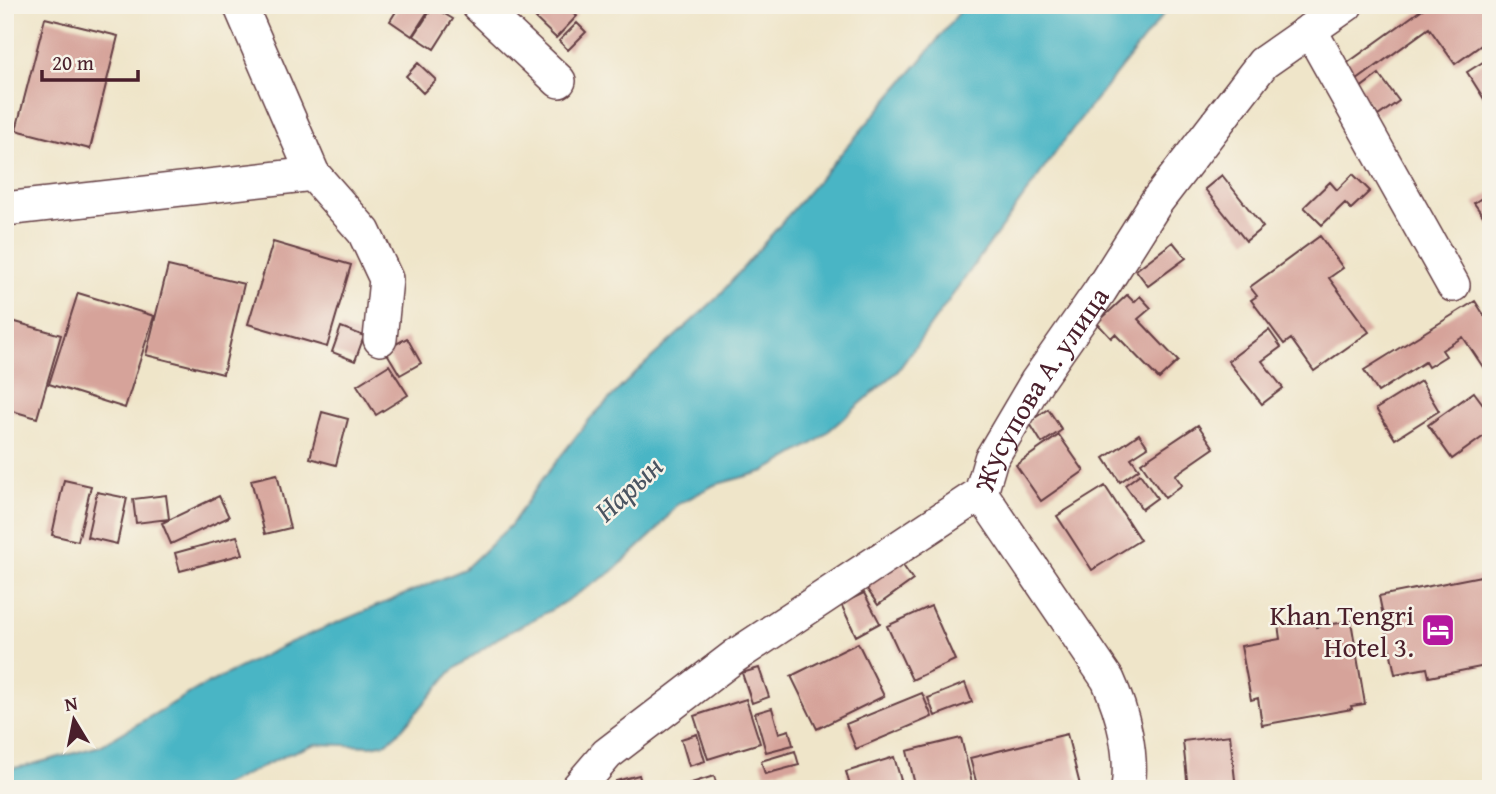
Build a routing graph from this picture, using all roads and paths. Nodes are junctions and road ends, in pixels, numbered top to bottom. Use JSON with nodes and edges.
{"nodes":[{"id":1,"x":240,"y":5,"type":"edge"},
{"id":2,"x":478,"y":5,"type":"edge"},
{"id":3,"x":1346,"y":5,"type":"edge"},
{"id":4,"x":1310,"y":30,"type":"junction"},
{"id":5,"x":559,"y":80,"type":"dead end"},
{"id":6,"x":313,"y":174,"type":"junction"},
{"id":7,"x":5,"y":209,"type":"edge"},
{"id":8,"x":1453,"y":285,"type":"dead end"},
{"id":9,"x":380,"y":339,"type":"dead end"},
{"id":10,"x":981,"y":493,"type":"junction"},
{"id":11,"x":577,"y":789,"type":"edge"},
{"id":12,"x":1128,"y":789,"type":"edge"}],
"edges":[{"from":1,"to":6,"type":"street"},
{"from":2,"to":5,"type":"street"},
{"from":3,"to":4,"type":"street","name":"Жусупова А. улица"},
{"from":4,"to":8,"type":"street"},
{"from":4,"to":10,"type":"street","name":"Жусупова А. улица"},
{"from":6,"to":7,"type":"street"},
{"from":6,"to":9,"type":"street"},
{"from":10,"to":11,"type":"street","name":"Жусупова А. улица"},
{"from":10,"to":12,"type":"street"}]}
